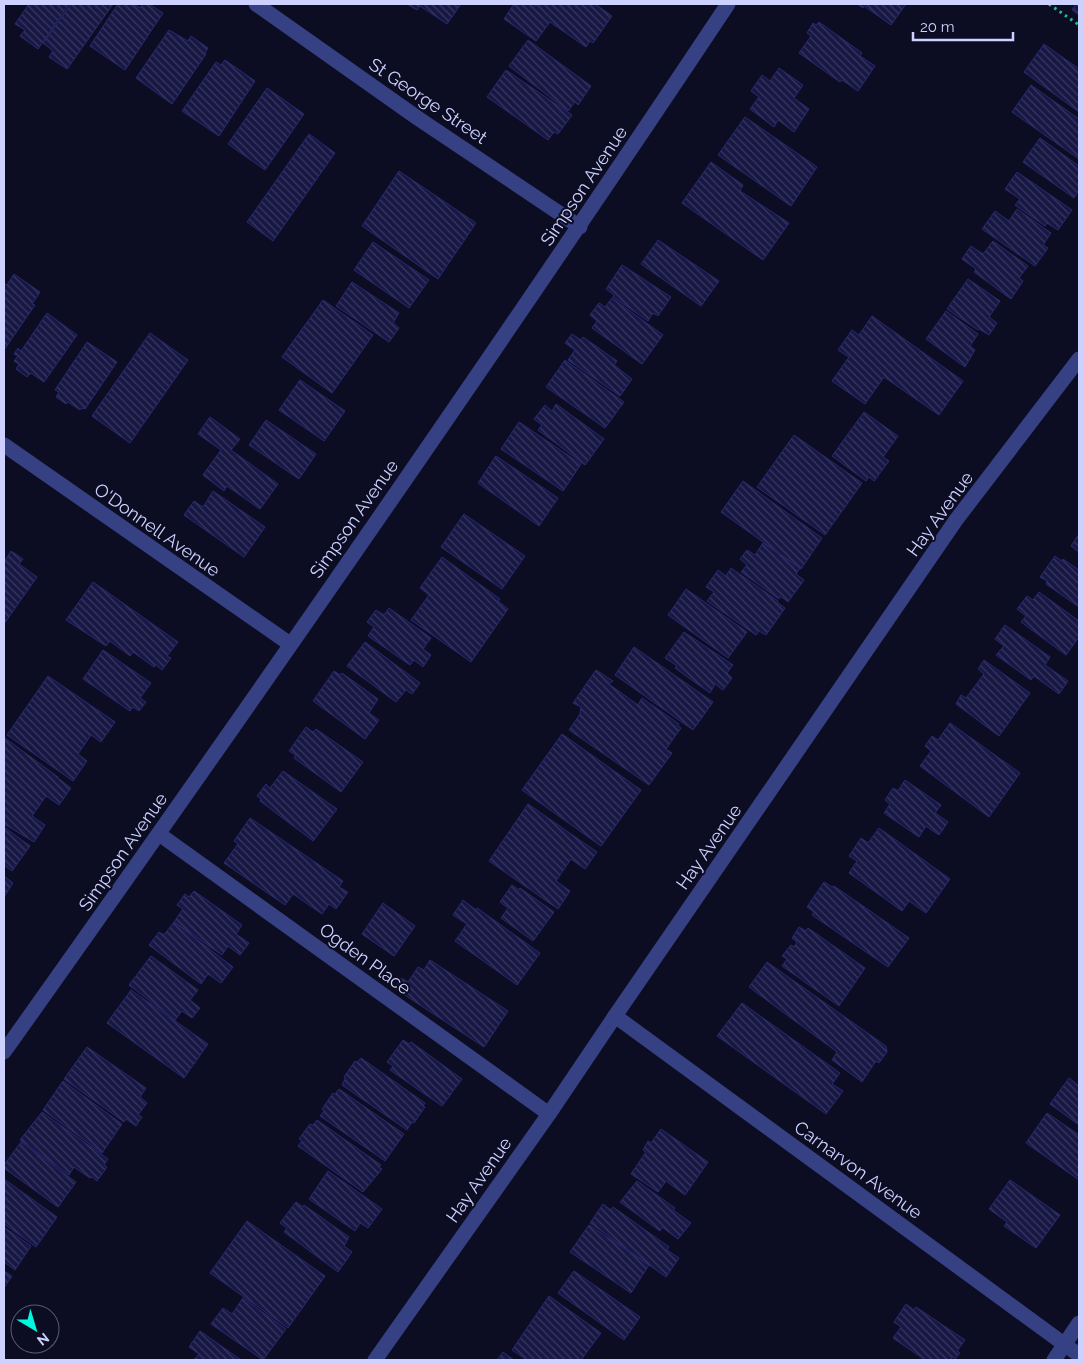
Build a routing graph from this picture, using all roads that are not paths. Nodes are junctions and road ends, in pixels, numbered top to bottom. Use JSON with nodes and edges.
{"nodes":[{"id":1,"x":256,"y":4,"type":"edge"},
{"id":2,"x":728,"y":4,"type":"edge"},
{"id":3,"x":580,"y":226,"type":"junction"},
{"id":4,"x":1079,"y":359,"type":"edge"},
{"id":5,"x":4,"y":445,"type":"edge"},
{"id":6,"x":290,"y":644,"type":"junction"},
{"id":7,"x":159,"y":834,"type":"junction"},
{"id":8,"x":615,"y":1016,"type":"junction"},
{"id":9,"x":4,"y":1052,"type":"edge"},
{"id":10,"x":549,"y":1114,"type":"junction"},
{"id":11,"x":1079,"y":1323,"type":"edge"},
{"id":12,"x":1065,"y":1345,"type":"junction"},
{"id":13,"x":1079,"y":1355,"type":"edge"},
{"id":14,"x":375,"y":1360,"type":"edge"},
{"id":15,"x":1054,"y":1360,"type":"edge"}],
"edges":[{"from":1,"to":3,"type":"street","name":"St George Street"},
{"from":2,"to":3,"type":"street","name":"Simpson Avenue"},
{"from":3,"to":6,"type":"street","name":"Simpson Avenue"},
{"from":4,"to":8,"type":"street","name":"Hay Avenue"},
{"from":5,"to":6,"type":"street","name":"O'Donnell Avenue"},
{"from":6,"to":7,"type":"street","name":"Simpson Avenue"},
{"from":7,"to":9,"type":"street","name":"Simpson Avenue"},
{"from":7,"to":10,"type":"street","name":"Ogden Place"},
{"from":8,"to":10,"type":"street","name":"Hay Avenue"},
{"from":8,"to":12,"type":"street","name":"Carnarvon Avenue"},
{"from":10,"to":14,"type":"street","name":"Hay Avenue"},
{"from":11,"to":12,"type":"street"},
{"from":12,"to":13,"type":"street","name":"Carnarvon Avenue"},
{"from":12,"to":15,"type":"street"}]}
